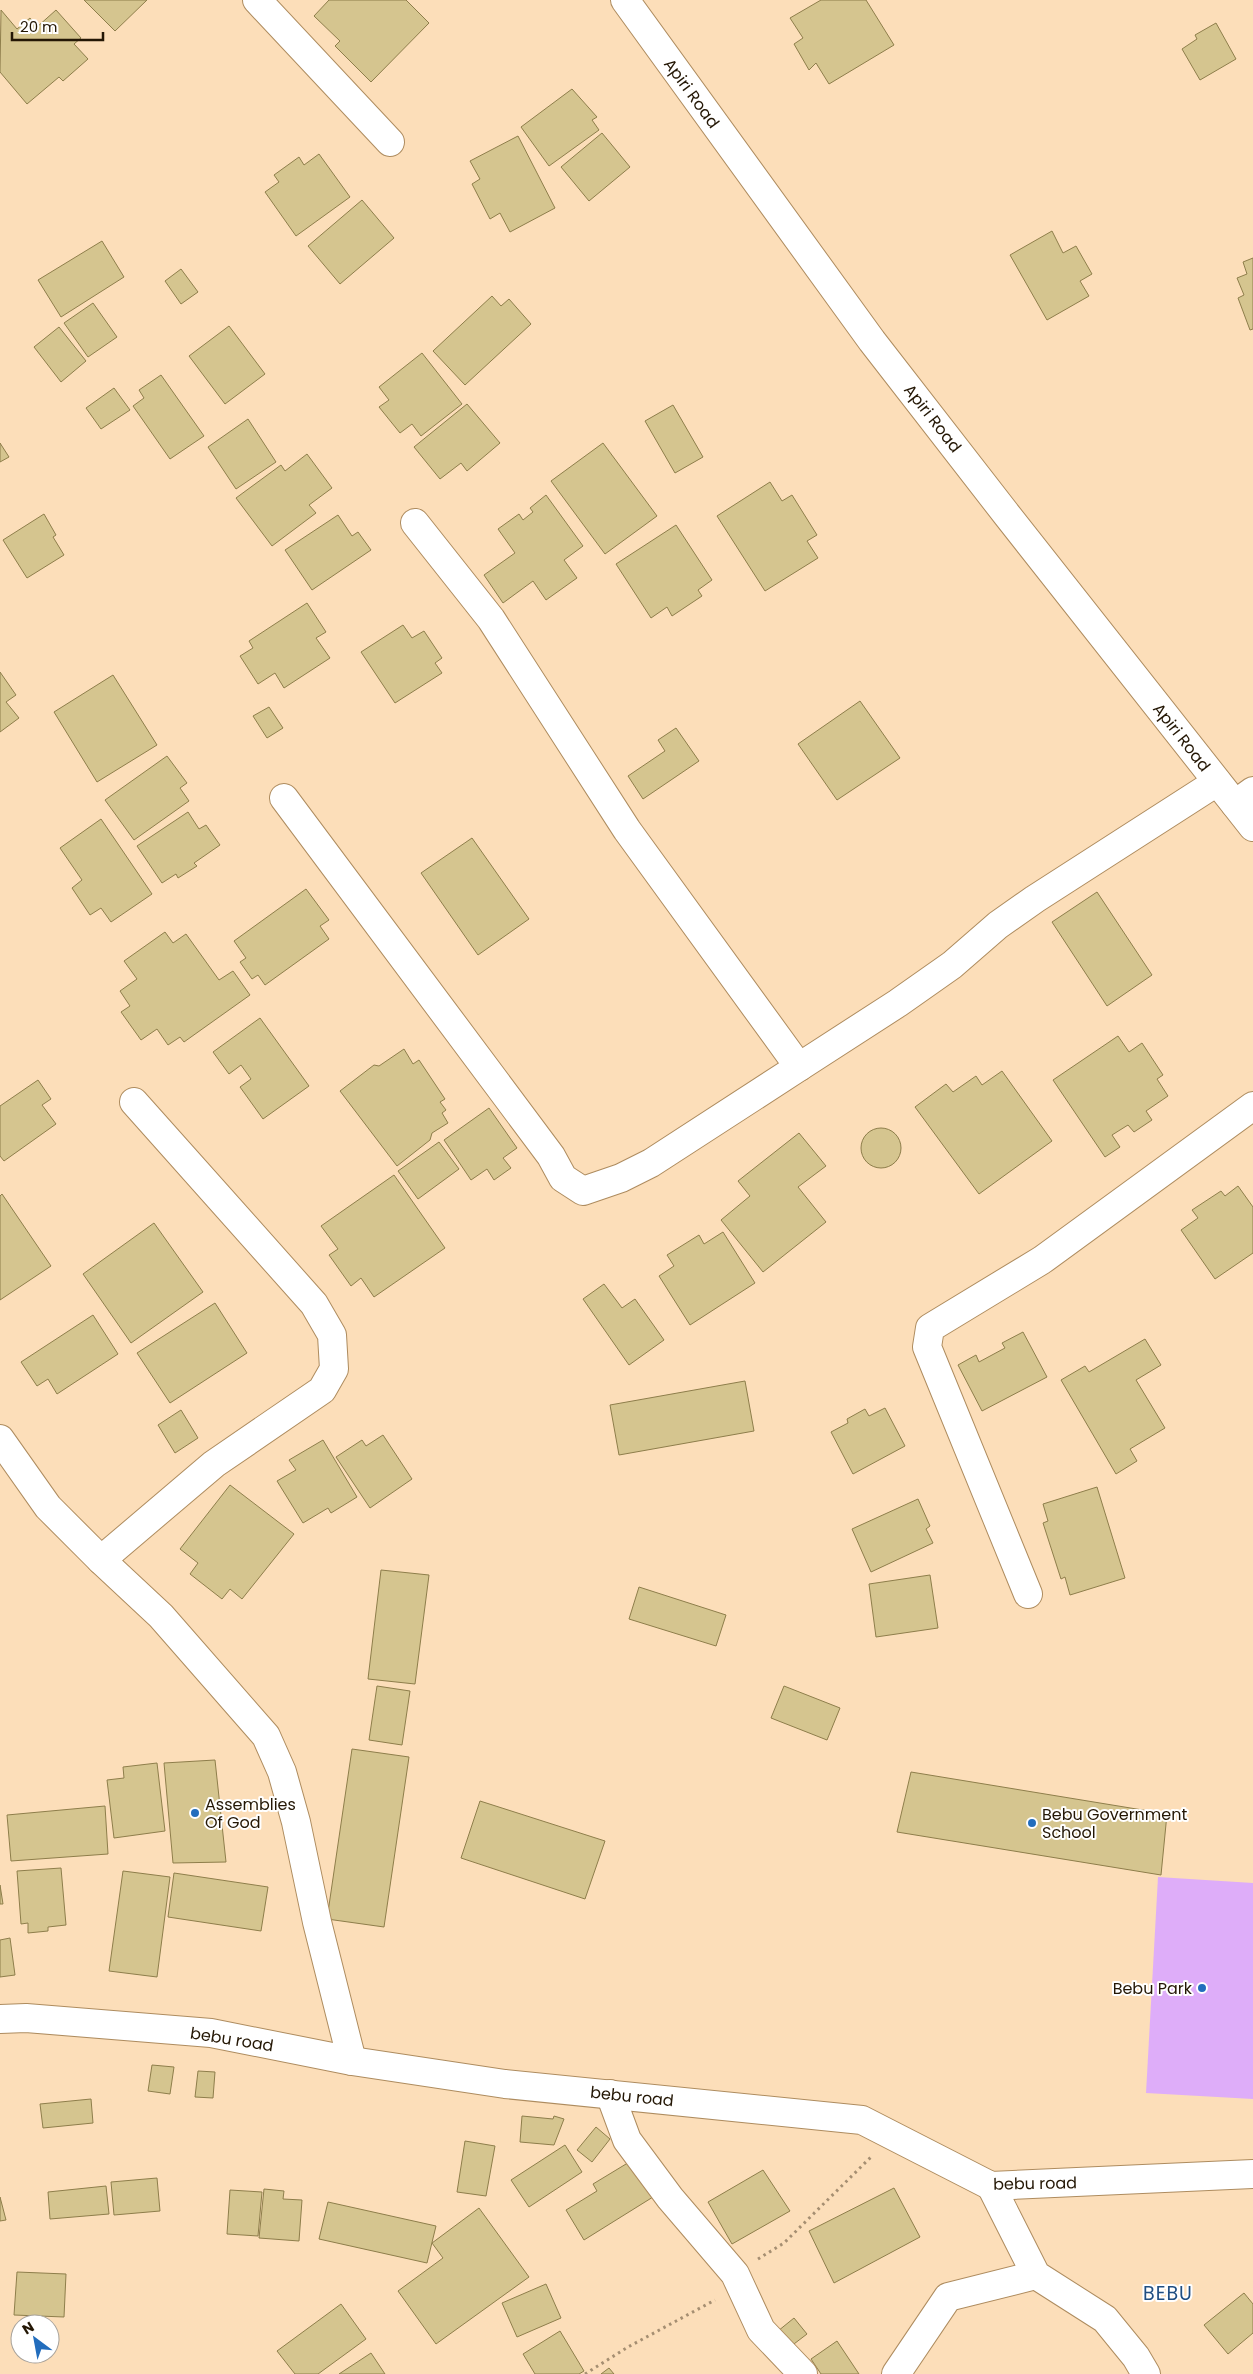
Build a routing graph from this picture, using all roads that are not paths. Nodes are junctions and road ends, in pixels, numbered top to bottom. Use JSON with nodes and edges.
{"nodes":[{"id":1,"x":257,"y":0,"type":"edge"},
{"id":2,"x":625,"y":0,"type":"edge"},
{"id":3,"x":390,"y":142,"type":"dead end"},
{"id":4,"x":415,"y":523,"type":"dead end"},
{"id":5,"x":1217,"y":782,"type":"junction"},
{"id":6,"x":284,"y":798,"type":"dead end"},
{"id":7,"x":1244,"y":798,"type":"edge"},
{"id":8,"x":1253,"y":827,"type":"edge"},
{"id":9,"x":800,"y":1067,"type":"junction"},
{"id":10,"x":134,"y":1102,"type":"dead end"},
{"id":11,"x":1253,"y":1106,"type":"edge"},
{"id":12,"x":0,"y":1439,"type":"edge"},
{"id":13,"x":101,"y":1560,"type":"junction"},
{"id":14,"x":1028,"y":1594,"type":"dead end"},
{"id":15,"x":0,"y":2019,"type":"edge"},
{"id":16,"x":352,"y":2061,"type":"junction"},
{"id":17,"x":610,"y":2094,"type":"junction"},
{"id":18,"x":1253,"y":2174,"type":"edge"},
{"id":19,"x":991,"y":2186,"type":"junction"},
{"id":20,"x":1036,"y":2275,"type":"junction"},
{"id":21,"x":803,"y":2374,"type":"edge"},
{"id":22,"x":896,"y":2374,"type":"edge"},
{"id":23,"x":1146,"y":2374,"type":"edge"}],
"edges":[{"from":1,"to":3,"type":"street"},
{"from":2,"to":5,"type":"street","name":"Apiri Road"},
{"from":4,"to":9,"type":"street"},
{"from":5,"to":7,"type":"street","name":"Apiri Road"},
{"from":5,"to":9,"type":"street"},
{"from":6,"to":9,"type":"street"},
{"from":7,"to":8,"type":"street","name":"Apiri Road"},
{"from":10,"to":13,"type":"street"},
{"from":11,"to":14,"type":"street"},
{"from":12,"to":13,"type":"street"},
{"from":13,"to":16,"type":"street"},
{"from":15,"to":16,"type":"street","name":"bebu road"},
{"from":16,"to":17,"type":"street","name":"bebu road"},
{"from":17,"to":19,"type":"street","name":"bebu road"},
{"from":17,"to":21,"type":"street"},
{"from":18,"to":19,"type":"street","name":"bebu road"},
{"from":19,"to":20,"type":"street"},
{"from":20,"to":22,"type":"street"},
{"from":20,"to":23,"type":"street"}]}
